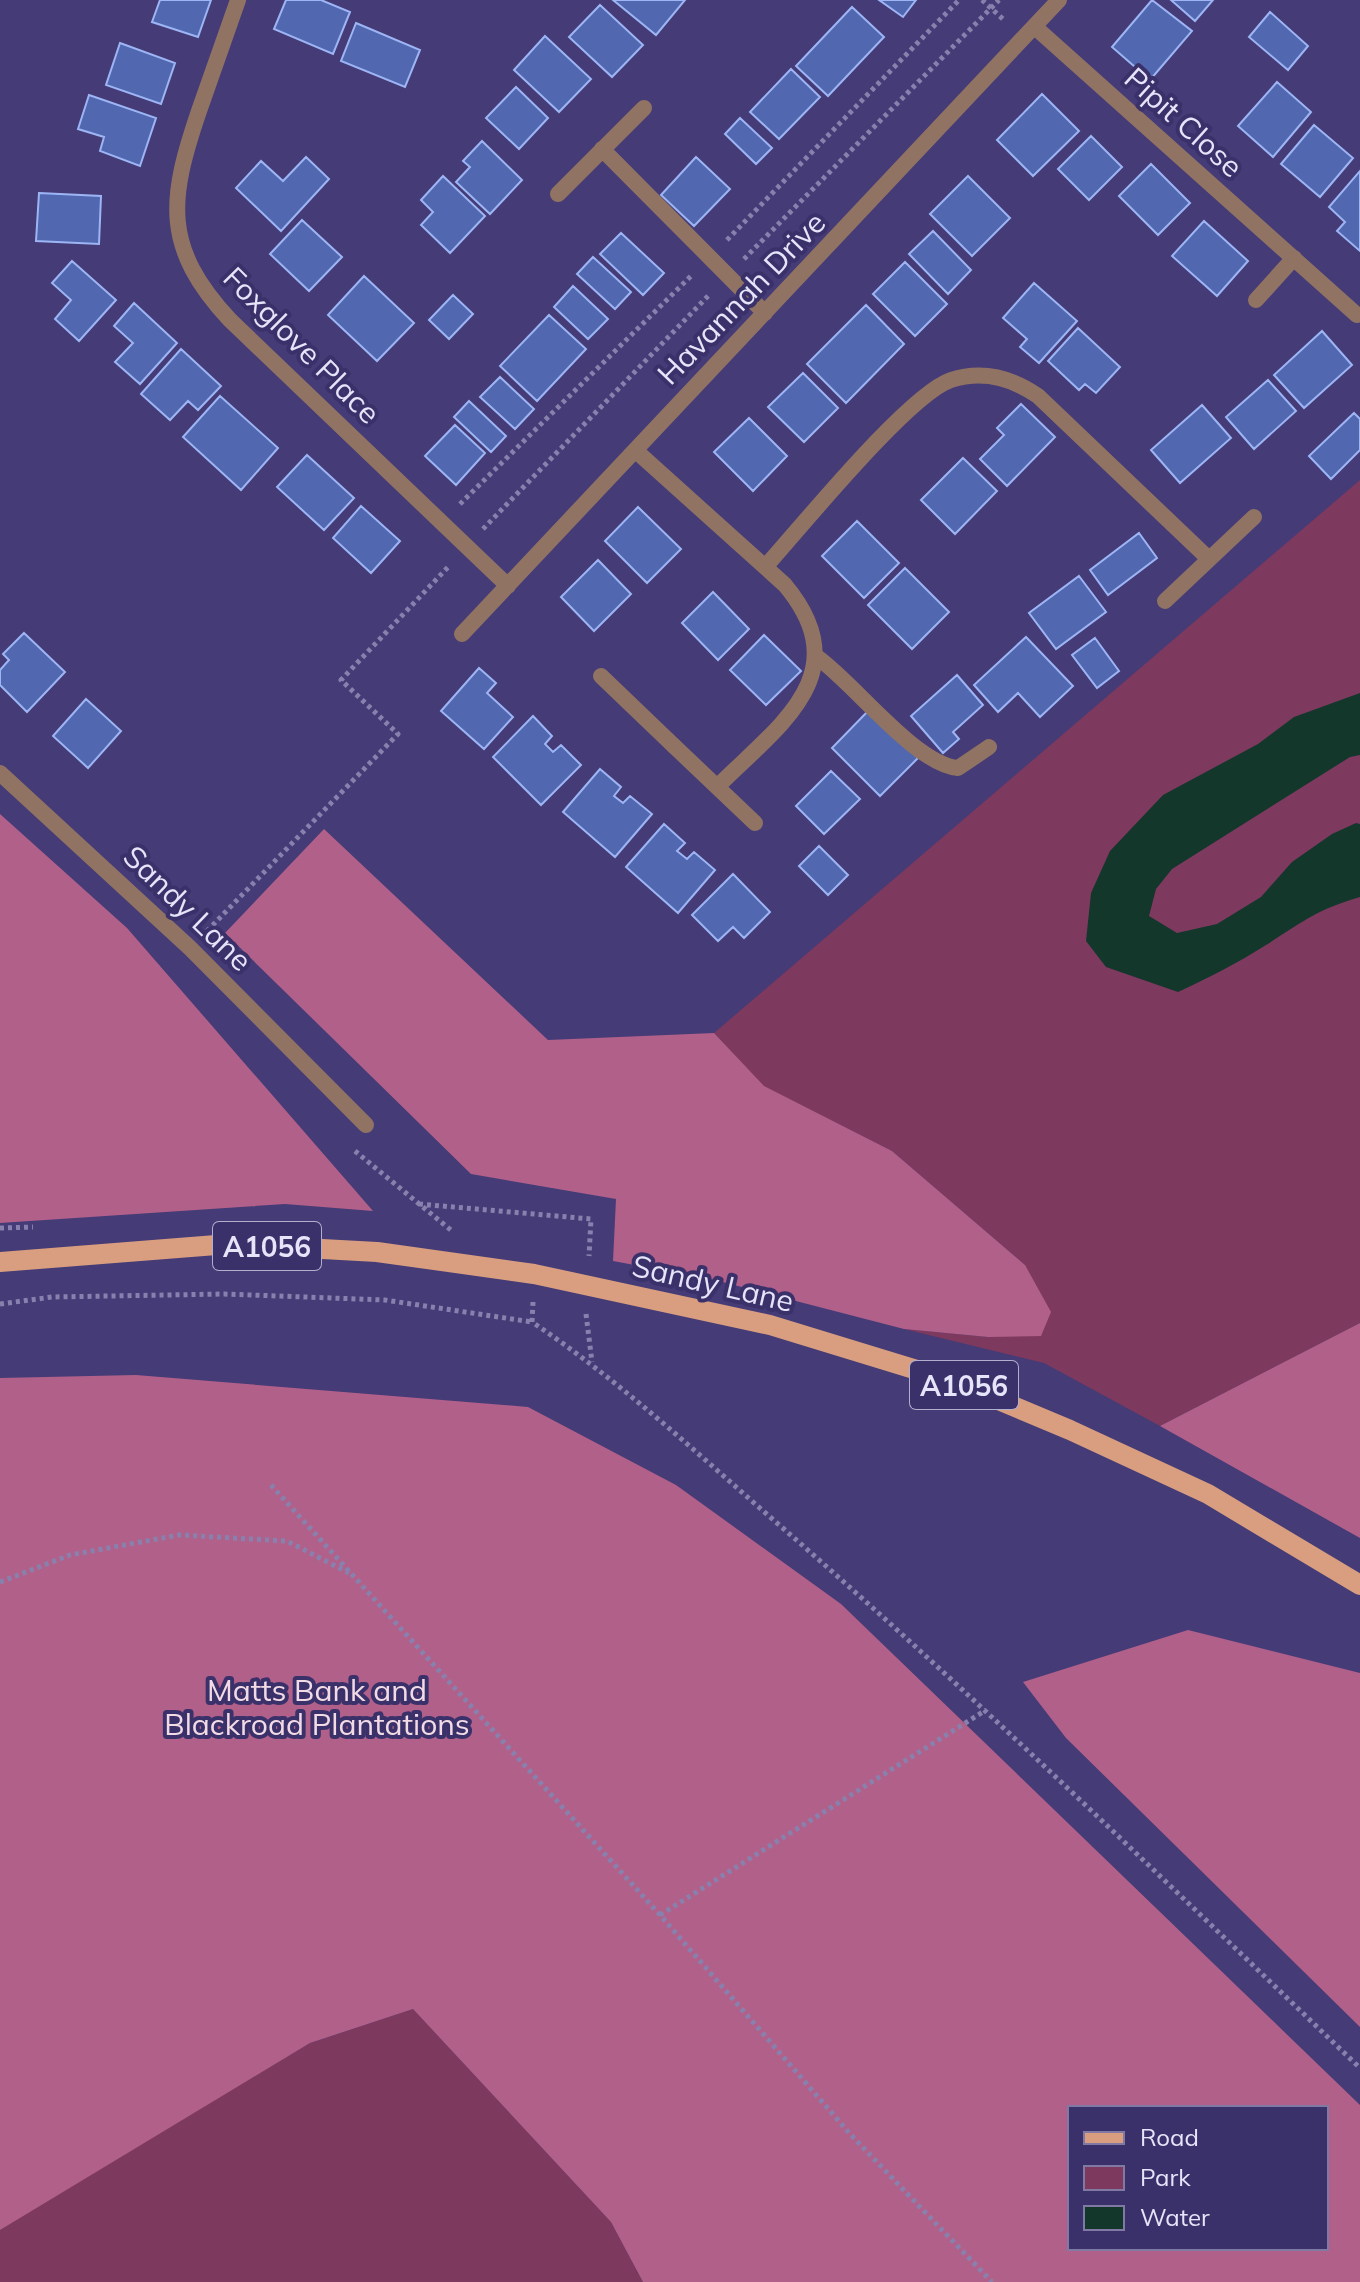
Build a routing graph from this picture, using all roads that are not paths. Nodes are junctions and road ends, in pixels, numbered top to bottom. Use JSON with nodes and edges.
{"nodes":[{"id":1,"x":238,"y":0,"type":"edge"},
{"id":2,"x":1059,"y":0,"type":"edge"},
{"id":3,"x":1036,"y":28,"type":"junction"},
{"id":4,"x":644,"y":108,"type":"dead end"},
{"id":5,"x":602,"y":149,"type":"junction"},
{"id":6,"x":558,"y":194,"type":"dead end"},
{"id":7,"x":1294,"y":258,"type":"junction"},
{"id":8,"x":1256,"y":300,"type":"dead end"},
{"id":9,"x":765,"y":313,"type":"junction"},
{"id":10,"x":1357,"y":315,"type":"dead end"},
{"id":11,"x":635,"y":450,"type":"junction"},
{"id":12,"x":1254,"y":517,"type":"dead end"},
{"id":13,"x":1209,"y":559,"type":"junction"},
{"id":14,"x":766,"y":566,"type":"junction"},
{"id":15,"x":508,"y":586,"type":"junction"},
{"id":16,"x":1165,"y":601,"type":"dead end"},
{"id":17,"x":462,"y":634,"type":"dead end"},
{"id":18,"x":817,"y":657,"type":"junction"},
{"id":19,"x":601,"y":676,"type":"dead end"},
{"id":20,"x":989,"y":747,"type":"dead end"},
{"id":21,"x":0,"y":773,"type":"edge"},
{"id":22,"x":718,"y":786,"type":"junction"},
{"id":23,"x":755,"y":823,"type":"dead end"},
{"id":24,"x":366,"y":1125,"type":"dead end"},
{"id":25,"x":0,"y":1262,"type":"edge"},
{"id":26,"x":1360,"y":1585,"type":"edge"}],
"edges":[{"from":1,"to":15,"type":"street","name":"Foxglove Place"},
{"from":2,"to":3,"type":"street","name":"Havannah Drive"},
{"from":3,"to":7,"type":"street","name":"Pipit Close"},
{"from":3,"to":9,"type":"street","name":"Havannah Drive"},
{"from":4,"to":5,"type":"street"},
{"from":5,"to":6,"type":"street"},
{"from":5,"to":9,"type":"street"},
{"from":7,"to":8,"type":"street"},
{"from":7,"to":10,"type":"street","name":"Pipit Close"},
{"from":9,"to":11,"type":"street","name":"Havannah Drive"},
{"from":11,"to":14,"type":"street"},
{"from":11,"to":15,"type":"street","name":"Havannah Drive"},
{"from":12,"to":13,"type":"street"},
{"from":13,"to":14,"type":"street"},
{"from":13,"to":16,"type":"street"},
{"from":14,"to":18,"type":"street"},
{"from":15,"to":17,"type":"street","name":"Havannah Drive"},
{"from":18,"to":20,"type":"street"},
{"from":18,"to":22,"type":"street"},
{"from":19,"to":22,"type":"street"},
{"from":21,"to":24,"type":"street","name":"Sandy Lane"},
{"from":22,"to":23,"type":"street"},
{"from":25,"to":26,"type":"main road","name":"Sandy Lane","number":"A1056"}]}
